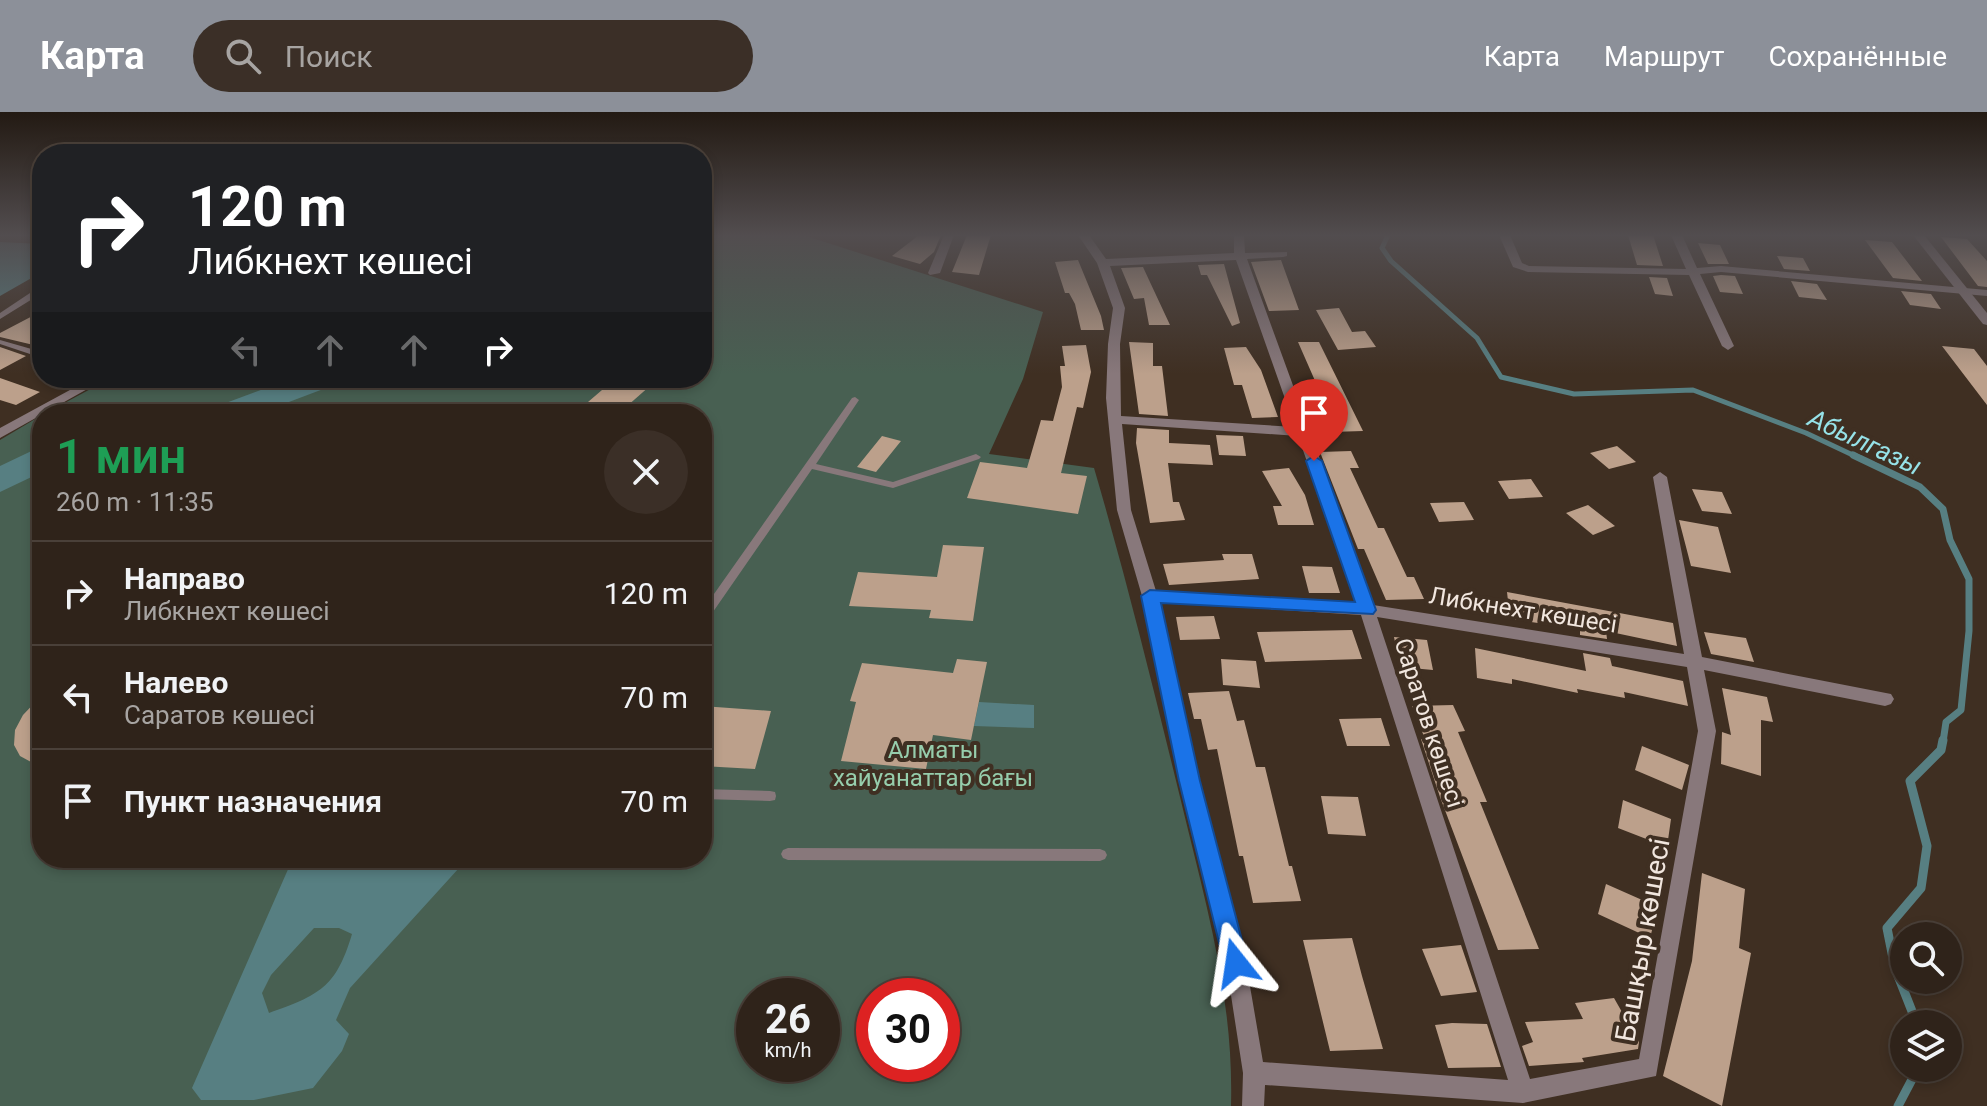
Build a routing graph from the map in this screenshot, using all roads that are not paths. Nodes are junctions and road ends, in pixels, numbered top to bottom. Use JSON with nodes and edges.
{"nodes":[{"id":1,"x":1110,"y":281,"type":"edge"},
{"id":2,"x":1249,"y":281,"type":"edge"},
{"id":3,"x":1697,"y":281,"type":"edge"},
{"id":4,"x":1857,"y":281,"type":"edge"},
{"id":5,"x":1955,"y":281,"type":"edge"},
{"id":6,"x":1963,"y":291,"type":"junction"},
{"id":7,"x":1987,"y":293,"type":"edge"},
{"id":8,"x":32,"y":296,"type":"edge"},
{"id":9,"x":0,"y":317,"type":"edge"},
{"id":10,"x":1987,"y":321,"type":"edge"},
{"id":11,"x":2,"y":342,"type":"edge"},
{"id":12,"x":1728,"y":346,"type":"dead end"},
{"id":13,"x":32,"y":352,"type":"edge"},
{"id":14,"x":83,"y":388,"type":"edge"},
{"id":15,"x":855,"y":400,"type":"dead end"},
{"id":16,"x":54,"y":404,"type":"edge"},
{"id":17,"x":32,"y":416,"type":"edge"},
{"id":18,"x":1115,"y":420,"type":"junction"},
{"id":19,"x":1303,"y":432,"type":"junction"},
{"id":20,"x":0,"y":434,"type":"edge"},
{"id":21,"x":976,"y":457,"type":"dead end"},
{"id":22,"x":809,"y":465,"type":"junction"},
{"id":23,"x":1660,"y":477,"type":"dead end"},
{"id":24,"x":1150,"y":596,"type":"junction"},
{"id":25,"x":712,"y":605,"type":"edge"},
{"id":26,"x":1367,"y":610,"type":"junction"},
{"id":27,"x":1696,"y":662,"type":"junction"},
{"id":28,"x":1885,"y":699,"type":"dead end"},
{"id":29,"x":712,"y":794,"type":"edge"},
{"id":30,"x":770,"y":796,"type":"dead end"},
{"id":31,"x":788,"y":854,"type":"dead end"},
{"id":32,"x":1100,"y":855,"type":"dead end"},
{"id":33,"x":1254,"y":1073,"type":"junction"},
{"id":34,"x":1523,"y":1092,"type":"junction"},
{"id":35,"x":1253,"y":1106,"type":"edge"}],
"edges":[{"from":1,"to":18,"type":"street"},
{"from":2,"to":19,"type":"street","name":"Саратов көшесі"},
{"from":3,"to":12,"type":"street"},
{"from":4,"to":6,"type":"street"},
{"from":5,"to":6,"type":"street"},
{"from":6,"to":7,"type":"street"},
{"from":6,"to":10,"type":"street"},
{"from":8,"to":9,"type":"lane"},
{"from":11,"to":13,"type":"lane"},
{"from":14,"to":16,"type":"street"},
{"from":15,"to":22,"type":"lane"},
{"from":17,"to":20,"type":"street"},
{"from":18,"to":19,"type":"street"},
{"from":18,"to":24,"type":"street"},
{"from":19,"to":26,"type":"street","name":"Саратов көшесі"},
{"from":21,"to":22,"type":"lane"},
{"from":22,"to":25,"type":"lane"},
{"from":23,"to":27,"type":"street","name":"Башқыр көшесі"},
{"from":24,"to":26,"type":"street","name":"Либкнехт көшесі"},
{"from":24,"to":33,"type":"street"},
{"from":26,"to":27,"type":"street","name":"Либкнехт көшесі"},
{"from":26,"to":34,"type":"street","name":"Саратов көшесі"},
{"from":27,"to":28,"type":"street","name":"Либкнехт көшесі"},
{"from":27,"to":34,"type":"street","name":"Башқыр көшесі"},
{"from":29,"to":30,"type":"lane"},
{"from":31,"to":32,"type":"lane"},
{"from":33,"to":34,"type":"street","name":"Башқыр көшесі"},
{"from":33,"to":35,"type":"street"}]}
